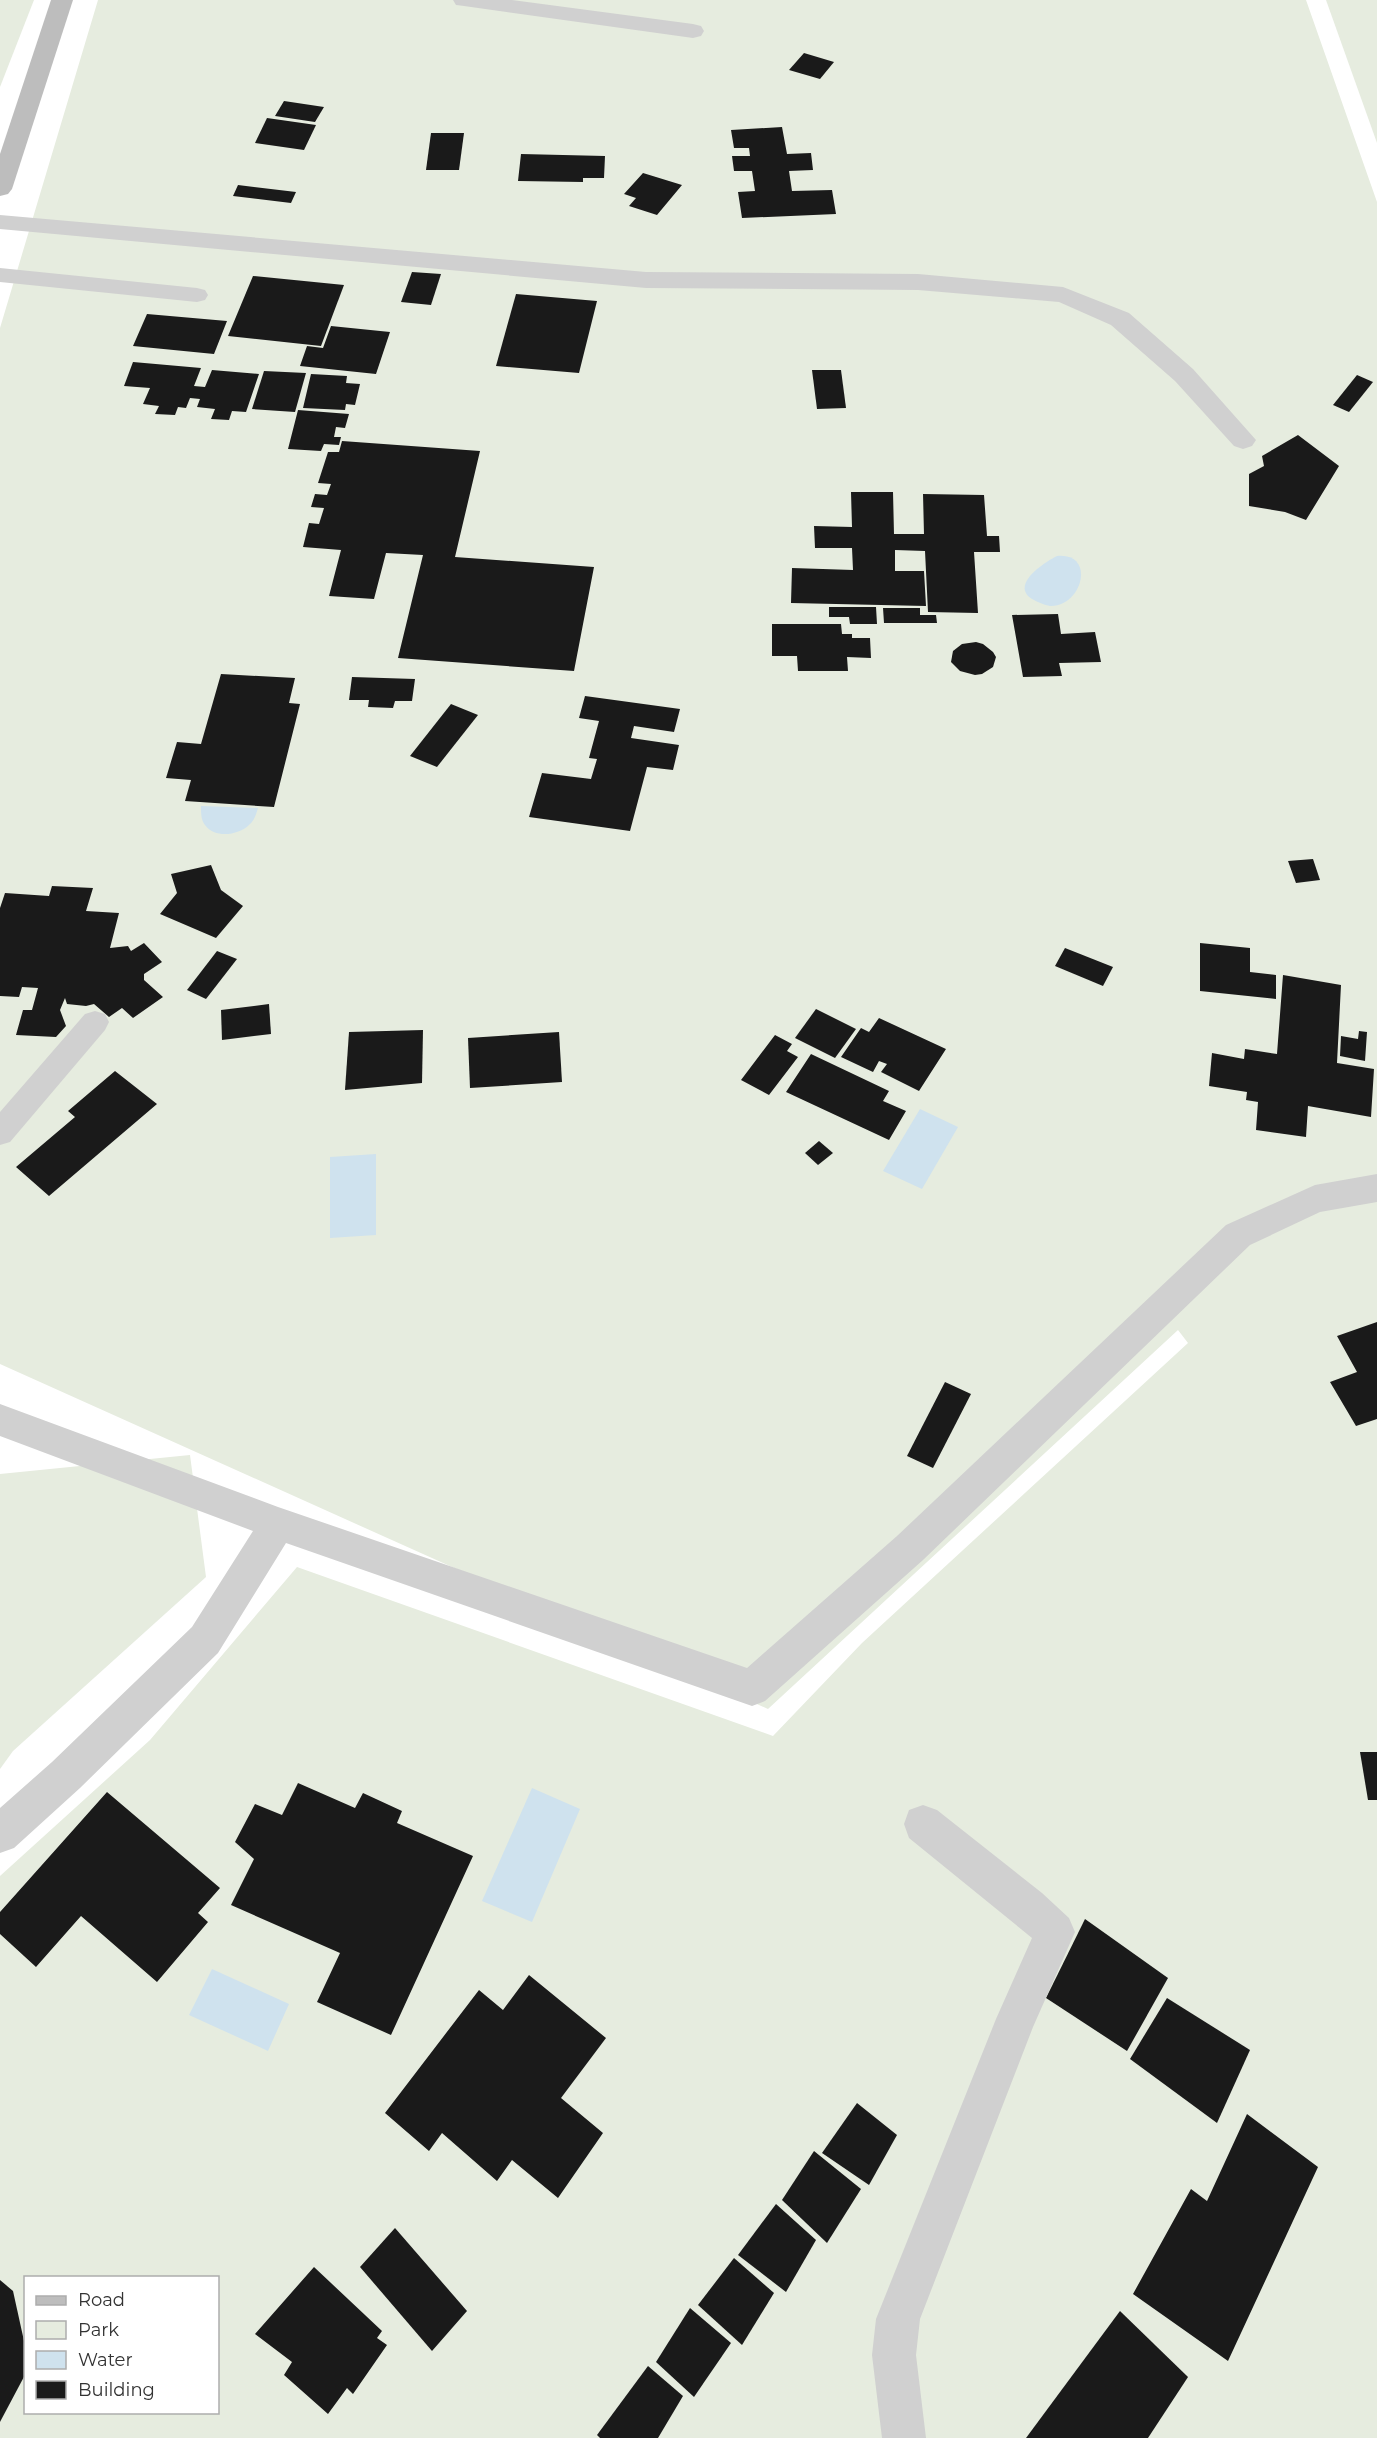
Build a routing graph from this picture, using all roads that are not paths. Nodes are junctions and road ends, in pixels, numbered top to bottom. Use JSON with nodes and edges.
{"nodes":[{"id":1,"x":62,"y":0,"type":"edge"},
{"id":2,"x":464,"y":0,"type":"edge"},
{"id":3,"x":693,"y":31,"type":"dead end"},
{"id":4,"x":0,"y":189,"type":"edge"},
{"id":5,"x":0,"y":222,"type":"edge"},
{"id":6,"x":0,"y":275,"type":"edge"},
{"id":7,"x":197,"y":295,"type":"dead end"},
{"id":8,"x":1244,"y":440,"type":"dead end"},
{"id":9,"x":95,"y":1022,"type":"dead end"},
{"id":10,"x":0,"y":1133,"type":"edge"},
{"id":11,"x":1377,"y":1188,"type":"edge"},
{"id":12,"x":0,"y":1420,"type":"edge"},
{"id":13,"x":278,"y":1524,"type":"junction"},
{"id":14,"x":923,"y":1824,"type":"dead end"},
{"id":15,"x":0,"y":1834,"type":"edge"},
{"id":16,"x":904,"y":2438,"type":"edge"}],
"edges":[{"from":1,"to":4,"type":"main road"},
{"from":2,"to":3,"type":"street"},
{"from":5,"to":8,"type":"street"},
{"from":6,"to":7,"type":"lane"},
{"from":9,"to":10,"type":"lane"},
{"from":11,"to":13,"type":"street"},
{"from":12,"to":13,"type":"street"},
{"from":13,"to":15,"type":"street"},
{"from":14,"to":16,"type":"street"}]}
